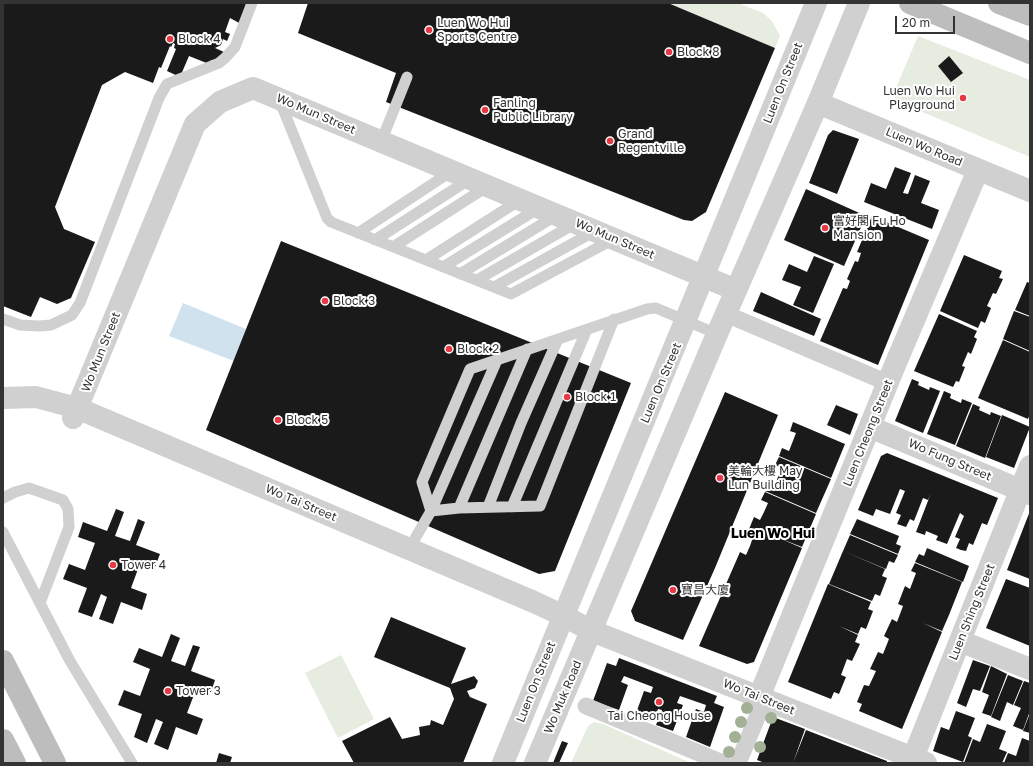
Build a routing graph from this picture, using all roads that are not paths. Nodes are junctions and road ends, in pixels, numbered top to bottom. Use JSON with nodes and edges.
{"nodes":[{"id":1,"x":252,"y":3,"type":"edge"},
{"id":2,"x":816,"y":3,"type":"edge"},
{"id":3,"x":859,"y":3,"type":"edge"},
{"id":4,"x":910,"y":3,"type":"edge"},
{"id":5,"x":999,"y":3,"type":"edge"},
{"id":6,"x":1030,"y":15,"type":"edge"},
{"id":7,"x":1030,"y":53,"type":"edge"},
{"id":8,"x":407,"y":77,"type":"dead end"},
{"id":9,"x":278,"y":98,"type":"junction"},
{"id":10,"x":818,"y":103,"type":"junction"},
{"id":11,"x":381,"y":142,"type":"junction"},
{"id":12,"x":978,"y":170,"type":"junction"},
{"id":13,"x":470,"y":179,"type":"junction"},
{"id":14,"x":1030,"y":191,"type":"edge"},
{"id":15,"x":567,"y":219,"type":"junction"},
{"id":16,"x":358,"y":233,"type":"junction"},
{"id":17,"x":375,"y":240,"type":"junction"},
{"id":18,"x":393,"y":247,"type":"junction"},
{"id":19,"x":426,"y":260,"type":"junction"},
{"id":20,"x":443,"y":267,"type":"junction"},
{"id":21,"x":460,"y":274,"type":"junction"},
{"id":22,"x":704,"y":277,"type":"junction"},
{"id":23,"x":477,"y":280,"type":"junction"},
{"id":24,"x":494,"y":287,"type":"junction"},
{"id":25,"x":736,"y":290,"type":"junction"},
{"id":26,"x":726,"y":314,"type":"junction"},
{"id":27,"x":3,"y":319,"type":"edge"},
{"id":28,"x":614,"y":319,"type":"junction"},
{"id":29,"x":686,"y":321,"type":"junction"},
{"id":30,"x":587,"y":328,"type":"junction"},
{"id":31,"x":716,"y":334,"type":"junction"},
{"id":32,"x":558,"y":339,"type":"junction"},
{"id":33,"x":527,"y":349,"type":"junction"},
{"id":34,"x":497,"y":360,"type":"junction"},
{"id":35,"x":888,"y":383,"type":"junction"},
{"id":36,"x":3,"y":398,"type":"edge"},
{"id":37,"x":3,"y":412,"type":"edge"},
{"id":38,"x":75,"y":413,"type":"junction"},
{"id":39,"x":870,"y":427,"type":"junction"},
{"id":40,"x":1030,"y":466,"type":"edge"},
{"id":41,"x":1025,"y":492,"type":"edge"},
{"id":42,"x":3,"y":498,"type":"edge"},
{"id":43,"x":488,"y":507,"type":"junction"},
{"id":44,"x":512,"y":507,"type":"junction"},
{"id":45,"x":459,"y":508,"type":"junction"},
{"id":46,"x":431,"y":511,"type":"junction"},
{"id":47,"x":3,"y":532,"type":"edge"},
{"id":48,"x":409,"y":549,"type":"junction"},
{"id":49,"x":40,"y":604,"type":"junction"},
{"id":50,"x":562,"y":620,"type":"junction"},
{"id":51,"x":592,"y":631,"type":"junction"},
{"id":52,"x":960,"y":641,"type":"junction"},
{"id":53,"x":3,"y":661,"type":"edge"},
{"id":54,"x":1030,"y":669,"type":"edge"},
{"id":55,"x":760,"y":702,"type":"junction"},
{"id":56,"x":586,"y":706,"type":"dead end"},
{"id":57,"x":3,"y":740,"type":"edge"},
{"id":58,"x":916,"y":761,"type":"edge"},
{"id":59,"x":15,"y":763,"type":"edge"},
{"id":60,"x":55,"y":763,"type":"edge"},
{"id":61,"x":132,"y":763,"type":"edge"},
{"id":62,"x":504,"y":763,"type":"edge"},
{"id":63,"x":535,"y":763,"type":"edge"},
{"id":64,"x":723,"y":763,"type":"edge"},
{"id":65,"x":738,"y":763,"type":"edge"}],
"edges":[{"from":1,"to":27,"type":"lane"},
{"from":2,"to":22,"type":"street","name":"Luen On Street"},
{"from":3,"to":10,"type":"street"},
{"from":4,"to":7,"type":"main road"},
{"from":5,"to":6,"type":"main road"},
{"from":8,"to":11,"type":"lane"},
{"from":9,"to":11,"type":"street","name":"Wo Mun Street"},
{"from":9,"to":16,"type":"lane"},
{"from":9,"to":38,"type":"street","name":"Wo Mun Street"},
{"from":10,"to":12,"type":"street","name":"Luen Wo Road"},
{"from":10,"to":25,"type":"street"},
{"from":11,"to":13,"type":"street","name":"Wo Mun Street"},
{"from":12,"to":14,"type":"street","name":"Luen Wo Road"},
{"from":12,"to":35,"type":"street","name":"Luen Cheong Street"},
{"from":13,"to":15,"type":"street","name":"Wo Mun Street"},
{"from":13,"to":16,"type":"lane"},
{"from":13,"to":17,"type":"lane"},
{"from":13,"to":18,"type":"lane"},
{"from":15,"to":19,"type":"lane"},
{"from":15,"to":20,"type":"lane"},
{"from":15,"to":21,"type":"lane"},
{"from":15,"to":22,"type":"street","name":"Wo Mun Street"},
{"from":15,"to":23,"type":"lane"},
{"from":15,"to":24,"type":"lane"},
{"from":15,"to":24,"type":"lane"},
{"from":16,"to":17,"type":"lane"},
{"from":17,"to":18,"type":"lane"},
{"from":18,"to":19,"type":"lane"},
{"from":19,"to":20,"type":"lane"},
{"from":20,"to":21,"type":"lane"},
{"from":21,"to":23,"type":"lane"},
{"from":22,"to":25,"type":"street","name":"Wo Mun Street"},
{"from":22,"to":29,"type":"street","name":"Luen On Street"},
{"from":23,"to":24,"type":"lane"},
{"from":25,"to":26,"type":"street"},
{"from":26,"to":31,"type":"street"},
{"from":26,"to":35,"type":"street"},
{"from":28,"to":29,"type":"lane"},
{"from":28,"to":30,"type":"lane"},
{"from":28,"to":44,"type":"lane"},
{"from":29,"to":31,"type":"lane"},
{"from":29,"to":50,"type":"street","name":"Luen On Street"},
{"from":30,"to":32,"type":"lane"},
{"from":30,"to":44,"type":"lane"},
{"from":31,"to":51,"type":"street"},
{"from":32,"to":33,"type":"lane"},
{"from":32,"to":43,"type":"lane"},
{"from":33,"to":34,"type":"lane"},
{"from":33,"to":45,"type":"lane"},
{"from":34,"to":46,"type":"lane"},
{"from":34,"to":46,"type":"lane"},
{"from":35,"to":39,"type":"street","name":"Luen Cheong Street"},
{"from":36,"to":38,"type":"street","name":"Wo Tai Street"},
{"from":37,"to":38,"type":"street","name":"Wo Tai Street"},
{"from":38,"to":48,"type":"street","name":"Wo Tai Street"},
{"from":38,"to":50,"type":"street","name":"Wo Tai Street"},
{"from":39,"to":41,"type":"street","name":"Wo Fung Street"},
{"from":39,"to":55,"type":"street","name":"Luen Cheong Street"},
{"from":40,"to":41,"type":"street","name":"Luen Shing Street"},
{"from":41,"to":52,"type":"street","name":"Luen Shing Street"},
{"from":42,"to":49,"type":"lane"},
{"from":43,"to":44,"type":"lane"},
{"from":43,"to":45,"type":"lane"},
{"from":45,"to":46,"type":"lane"},
{"from":46,"to":48,"type":"lane"},
{"from":47,"to":49,"type":"lane"},
{"from":48,"to":50,"type":"street","name":"Wo Tai Street"},
{"from":49,"to":61,"type":"lane"},
{"from":50,"to":51,"type":"street","name":"Wo Tai Street"},
{"from":50,"to":62,"type":"street","name":"Luen On Street"},
{"from":51,"to":55,"type":"street","name":"Wo Tai Street"},
{"from":51,"to":63,"type":"street","name":"Wo Muk Road"},
{"from":52,"to":54,"type":"street"},
{"from":52,"to":58,"type":"street","name":"Luen Shing Street"},
{"from":53,"to":60,"type":"main road"},
{"from":55,"to":58,"type":"street","name":"Wo Tai Street"},
{"from":55,"to":65,"type":"street"},
{"from":56,"to":64,"type":"street"},
{"from":57,"to":59,"type":"main road"}]}
